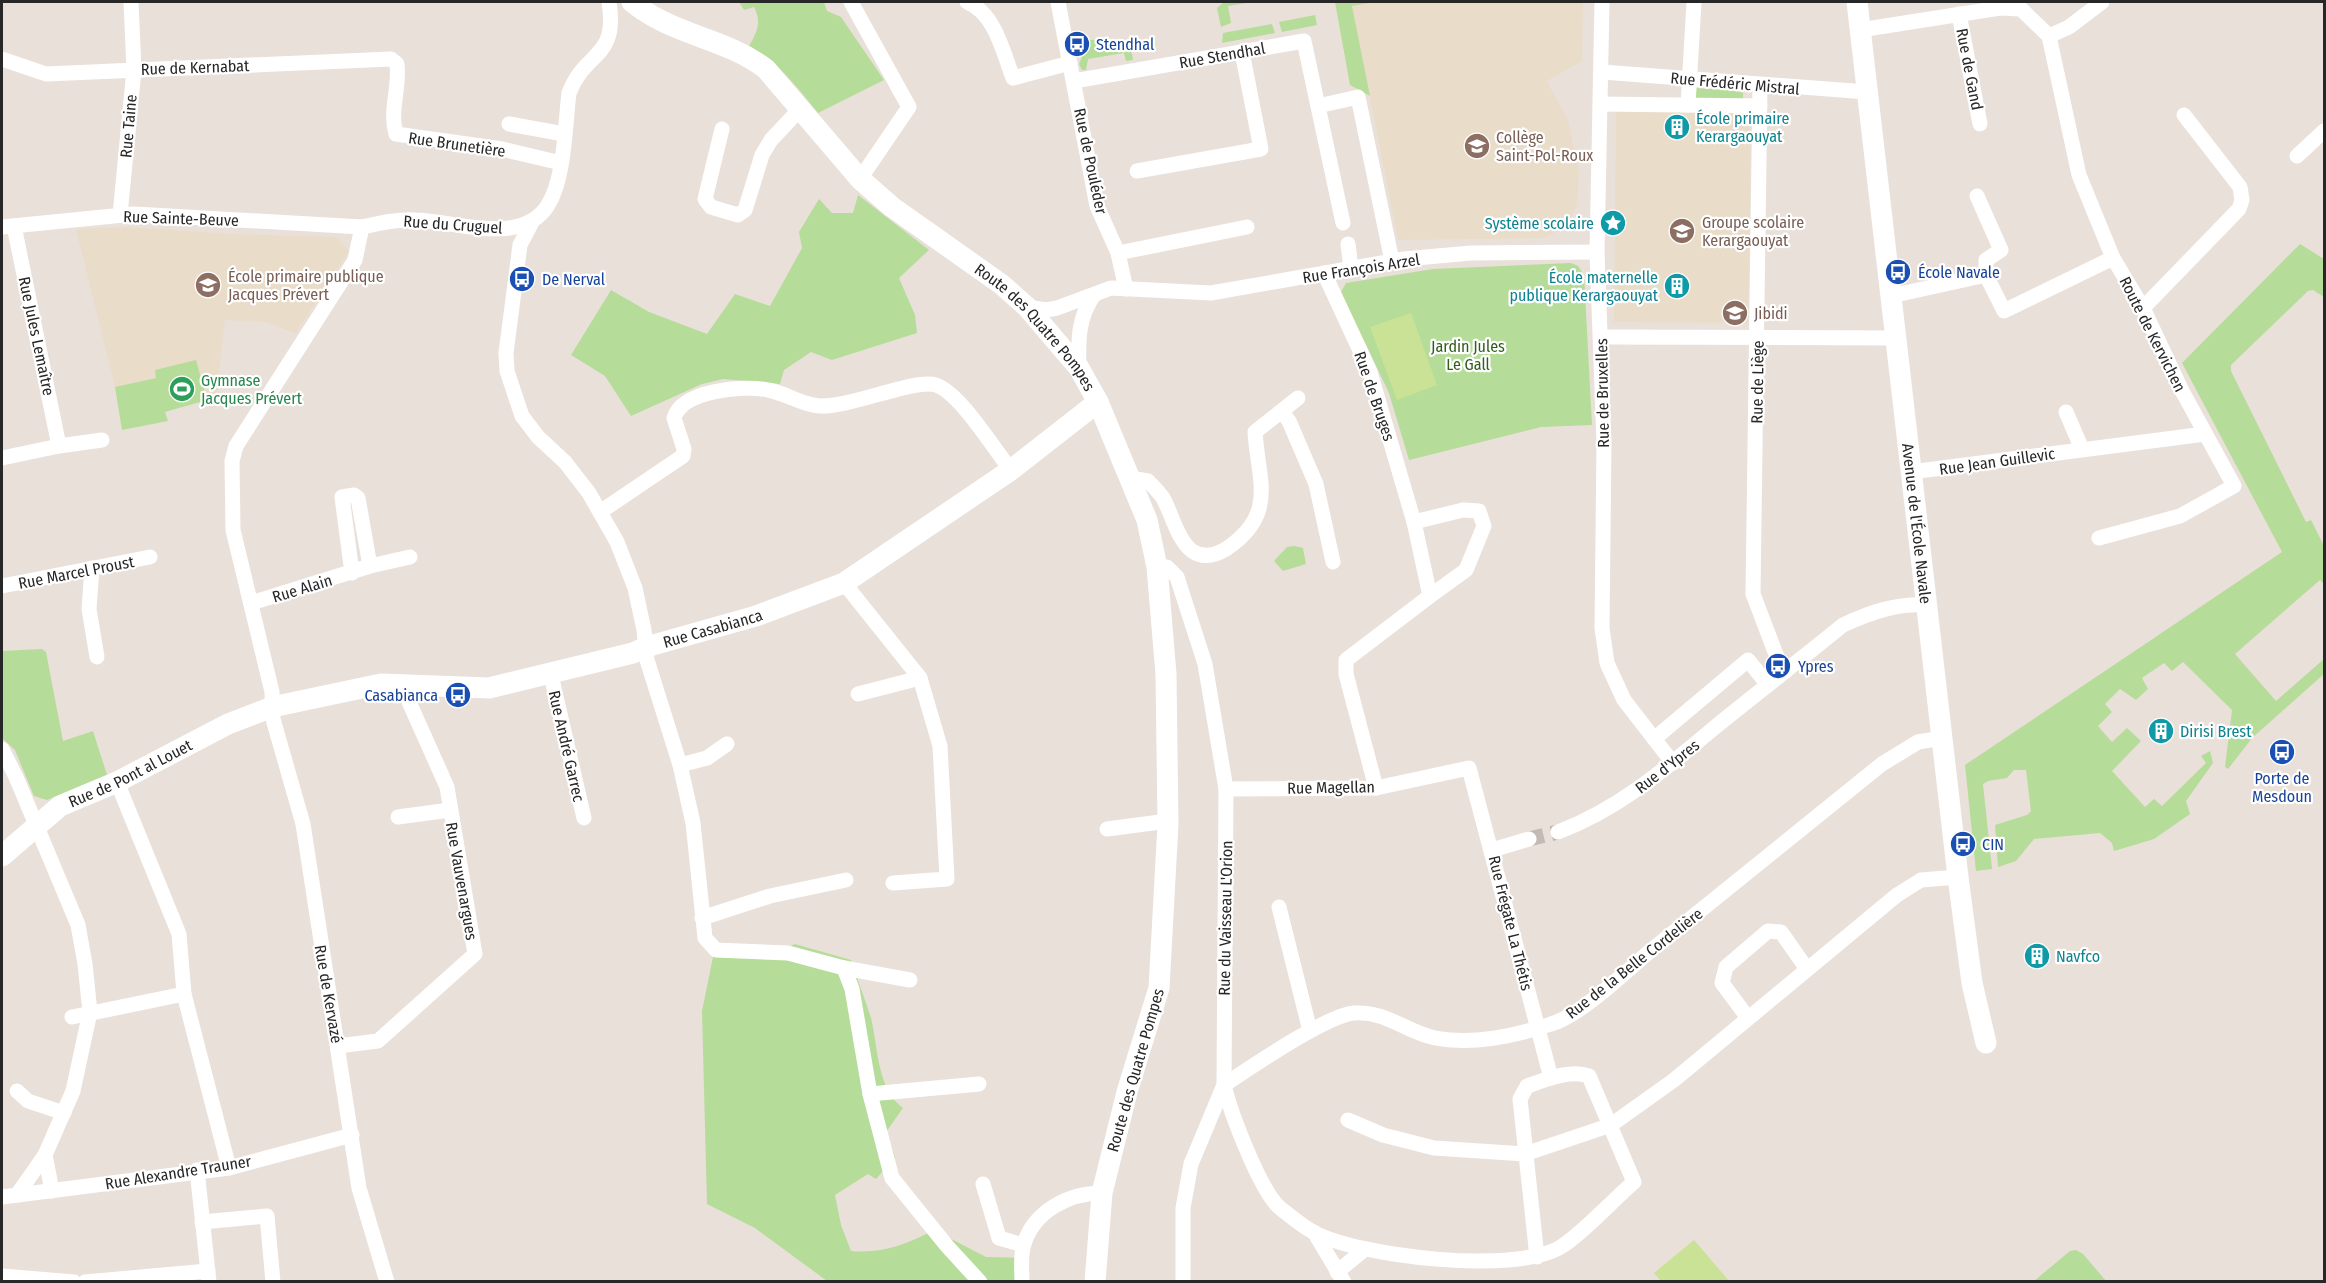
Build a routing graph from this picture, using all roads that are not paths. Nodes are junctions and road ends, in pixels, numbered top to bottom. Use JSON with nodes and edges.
{"nodes":[{"id":1,"x":131,"y":2,"type":"edge"},
{"id":2,"x":609,"y":2,"type":"edge"},
{"id":3,"x":632,"y":2,"type":"edge"},
{"id":4,"x":851,"y":2,"type":"edge"},
{"id":5,"x":967,"y":2,"type":"edge"},
{"id":6,"x":1058,"y":2,"type":"edge"},
{"id":7,"x":1602,"y":2,"type":"edge"},
{"id":8,"x":1694,"y":2,"type":"edge"},
{"id":9,"x":1857,"y":2,"type":"edge"},
{"id":10,"x":2103,"y":2,"type":"edge"},
{"id":11,"x":1959,"y":14,"type":"junction"},
{"id":12,"x":1860,"y":30,"type":"junction"},
{"id":13,"x":2049,"y":36,"type":"junction"},
{"id":14,"x":1242,"y":52,"type":"junction"},
{"id":15,"x":2,"y":59,"type":"edge"},
{"id":16,"x":391,"y":59,"type":"joint"},
{"id":17,"x":1070,"y":63,"type":"junction"},
{"id":18,"x":134,"y":70,"type":"junction"},
{"id":19,"x":1602,"y":72,"type":"junction"},
{"id":20,"x":1689,"y":79,"type":"junction"},
{"id":21,"x":1074,"y":81,"type":"junction"},
{"id":22,"x":1760,"y":85,"type":"junction"},
{"id":23,"x":1867,"y":92,"type":"junction"},
{"id":24,"x":1601,"y":104,"type":"junction"},
{"id":25,"x":1688,"y":105,"type":"junction"},
{"id":26,"x":1318,"y":106,"type":"junction"},
{"id":27,"x":1760,"y":106,"type":"junction"},
{"id":28,"x":801,"y":108,"type":"junction"},
{"id":29,"x":2184,"y":116,"type":"dead end"},
{"id":30,"x":508,"y":124,"type":"dead end"},
{"id":31,"x":1980,"y":124,"type":"dead end"},
{"id":32,"x":722,"y":129,"type":"dead end"},
{"id":33,"x":2325,"y":131,"type":"edge"},
{"id":34,"x":564,"y":134,"type":"junction"},
{"id":35,"x":2297,"y":156,"type":"dead end"},
{"id":36,"x":561,"y":163,"type":"junction"},
{"id":37,"x":1137,"y":171,"type":"dead end"},
{"id":38,"x":860,"y":179,"type":"junction"},
{"id":39,"x":1977,"y":196,"type":"dead end"},
{"id":40,"x":120,"y":215,"type":"junction"},
{"id":41,"x":1343,"y":222,"type":"dead end"},
{"id":42,"x":531,"y":224,"type":"junction"},
{"id":43,"x":8,"y":226,"type":"edge"},
{"id":44,"x":362,"y":227,"type":"junction"},
{"id":45,"x":1247,"y":227,"type":"dead end"},
{"id":46,"x":504,"y":228,"type":"junction"},
{"id":47,"x":1348,"y":244,"type":"dead end"},
{"id":48,"x":520,"y":245,"type":"junction"},
{"id":49,"x":1597,"y":252,"type":"junction"},
{"id":50,"x":1118,"y":253,"type":"junction"},
{"id":51,"x":2113,"y":258,"type":"junction"},
{"id":52,"x":1392,"y":261,"type":"junction"},
{"id":53,"x":1351,"y":269,"type":"junction"},
{"id":54,"x":1324,"y":273,"type":"junction"},
{"id":55,"x":1986,"y":275,"type":"junction"},
{"id":56,"x":1126,"y":289,"type":"junction"},
{"id":57,"x":1096,"y":292,"type":"junction"},
{"id":58,"x":1891,"y":296,"type":"junction"},
{"id":59,"x":1027,"y":306,"type":"junction"},
{"id":60,"x":2143,"y":308,"type":"junction"},
{"id":61,"x":1759,"y":336,"type":"junction"},
{"id":62,"x":1601,"y":337,"type":"junction"},
{"id":63,"x":1894,"y":338,"type":"junction"},
{"id":64,"x":1079,"y":368,"type":"junction"},
{"id":65,"x":1298,"y":398,"type":"dead end"},
{"id":66,"x":1098,"y":402,"type":"junction"},
{"id":67,"x":1282,"y":412,"type":"junction"},
{"id":68,"x":2066,"y":412,"type":"dead end"},
{"id":69,"x":2205,"y":434,"type":"junction"},
{"id":70,"x":102,"y":440,"type":"dead end"},
{"id":71,"x":59,"y":446,"type":"junction"},
{"id":72,"x":2082,"y":449,"type":"junction"},
{"id":73,"x":2,"y":458,"type":"edge"},
{"id":74,"x":1011,"y":470,"type":"junction"},
{"id":75,"x":1911,"y":472,"type":"junction"},
{"id":76,"x":1130,"y":478,"type":"junction"},
{"id":77,"x":600,"y":512,"type":"junction"},
{"id":78,"x":1414,"y":522,"type":"junction"},
{"id":79,"x":2099,"y":537,"type":"dead end"},
{"id":80,"x":150,"y":557,"type":"dead end"},
{"id":81,"x":410,"y":557,"type":"dead end"},
{"id":82,"x":1333,"y":562,"type":"dead end"},
{"id":83,"x":370,"y":566,"type":"junction"},
{"id":84,"x":1157,"y":567,"type":"junction"},
{"id":85,"x":92,"y":568,"type":"junction"},
{"id":86,"x":352,"y":573,"type":"junction"},
{"id":87,"x":844,"y":583,"type":"junction"},
{"id":88,"x":2,"y":586,"type":"edge"},
{"id":89,"x":1430,"y":596,"type":"junction"},
{"id":90,"x":251,"y":603,"type":"junction"},
{"id":91,"x":1928,"y":605,"type":"junction"},
{"id":92,"x":646,"y":647,"type":"junction"},
{"id":93,"x":97,"y":657,"type":"dead end"},
{"id":94,"x":1786,"y":671,"type":"junction"},
{"id":95,"x":551,"y":675,"type":"junction"},
{"id":96,"x":920,"y":678,"type":"junction"},
{"id":97,"x":401,"y":684,"type":"junction"},
{"id":98,"x":1768,"y":685,"type":"junction"},
{"id":99,"x":858,"y":694,"type":"dead end"},
{"id":100,"x":272,"y":707,"type":"junction"},
{"id":101,"x":1654,"y":738,"type":"junction"},
{"id":102,"x":1942,"y":738,"type":"junction"},
{"id":103,"x":727,"y":744,"type":"dead end"},
{"id":104,"x":2,"y":749,"type":"edge"},
{"id":105,"x":1673,"y":763,"type":"junction"},
{"id":106,"x":680,"y":765,"type":"junction"},
{"id":107,"x":1469,"y":768,"type":"joint"},
{"id":108,"x":117,"y":782,"type":"junction"},
{"id":109,"x":1376,"y":788,"type":"junction"},
{"id":110,"x":1227,"y":789,"type":"junction"},
{"id":111,"x":450,"y":810,"type":"junction"},
{"id":112,"x":398,"y":817,"type":"dead end"},
{"id":113,"x":584,"y":818,"type":"dead end"},
{"id":114,"x":1168,"y":821,"type":"junction"},
{"id":115,"x":36,"y":828,"type":"junction"},
{"id":116,"x":1107,"y":829,"type":"dead end"},
{"id":117,"x":1558,"y":832,"type":"tunnel mouth"},
{"id":118,"x":1529,"y":839,"type":"tunnel mouth"},
{"id":119,"x":1492,"y":850,"type":"junction"},
{"id":120,"x":2,"y":856,"type":"edge"},
{"id":121,"x":1958,"y":877,"type":"junction"},
{"id":122,"x":846,"y":880,"type":"dead end"},
{"id":123,"x":893,"y":883,"type":"dead end"},
{"id":124,"x":1279,"y":907,"type":"dead end"},
{"id":125,"x":702,"y":918,"type":"junction"},
{"id":126,"x":844,"y":968,"type":"junction"},
{"id":127,"x":1807,"y":969,"type":"junction"},
{"id":128,"x":910,"y":980,"type":"dead end"},
{"id":129,"x":184,"y":994,"type":"junction"},
{"id":130,"x":90,"y":1012,"type":"junction"},
{"id":131,"x":72,"y":1017,"type":"dead end"},
{"id":132,"x":1748,"y":1018,"type":"junction"},
{"id":133,"x":1537,"y":1028,"type":"junction"},
{"id":134,"x":1310,"y":1031,"type":"junction"},
{"id":135,"x":1986,"y":1043,"type":"dead end"},
{"id":136,"x":338,"y":1046,"type":"junction"},
{"id":137,"x":1551,"y":1078,"type":"junction"},
{"id":138,"x":979,"y":1084,"type":"dead end"},
{"id":139,"x":1224,"y":1085,"type":"junction"},
{"id":140,"x":17,"y":1091,"type":"dead end"},
{"id":141,"x":870,"y":1094,"type":"junction"},
{"id":142,"x":64,"y":1113,"type":"junction"},
{"id":143,"x":1348,"y":1120,"type":"dead end"},
{"id":144,"x":1611,"y":1125,"type":"junction"},
{"id":145,"x":352,"y":1135,"type":"junction"},
{"id":146,"x":1525,"y":1154,"type":"junction"},
{"id":147,"x":45,"y":1155,"type":"junction"},
{"id":148,"x":229,"y":1168,"type":"junction"},
{"id":149,"x":197,"y":1170,"type":"junction"},
{"id":150,"x":983,"y":1184,"type":"dead end"},
{"id":151,"x":52,"y":1191,"type":"junction"},
{"id":152,"x":1102,"y":1193,"type":"junction"},
{"id":153,"x":9,"y":1196,"type":"edge"},
{"id":154,"x":202,"y":1222,"type":"junction"},
{"id":155,"x":1314,"y":1232,"type":"junction"},
{"id":156,"x":1023,"y":1245,"type":"junction"},
{"id":157,"x":1365,"y":1249,"type":"junction"},
{"id":158,"x":1537,"y":1257,"type":"junction"},
{"id":159,"x":2,"y":1276,"type":"edge"},
{"id":160,"x":208,"y":1276,"type":"edge"},
{"id":161,"x":1341,"y":1276,"type":"edge"},
{"id":162,"x":74,"y":1281,"type":"edge"},
{"id":163,"x":86,"y":1281,"type":"edge"},
{"id":164,"x":273,"y":1281,"type":"edge"},
{"id":165,"x":387,"y":1281,"type":"edge"},
{"id":166,"x":980,"y":1281,"type":"edge"},
{"id":167,"x":1022,"y":1281,"type":"edge"},
{"id":168,"x":1095,"y":1281,"type":"edge"},
{"id":169,"x":1183,"y":1281,"type":"edge"}],
"edges":[{"from":1,"to":18,"type":"street","name":"Rue Taine"},
{"from":2,"to":34,"type":"street"},
{"from":3,"to":28,"type":"street","name":"Route des Quatre Pompes"},
{"from":4,"to":38,"type":"street"},
{"from":5,"to":17,"type":"street"},
{"from":6,"to":17,"type":"street","name":"Rue de Pouléder"},
{"from":7,"to":19,"type":"street","name":"Rue de Bruxelles"},
{"from":8,"to":20,"type":"street"},
{"from":9,"to":12,"type":"street","name":"Avenue de l'École Navale"},
{"from":10,"to":13,"type":"street"},
{"from":11,"to":12,"type":"street"},
{"from":11,"to":13,"type":"street"},
{"from":11,"to":31,"type":"street","name":"Rue de Gand"},
{"from":12,"to":23,"type":"street","name":"Avenue de l'École Navale"},
{"from":13,"to":51,"type":"street","name":"Route de Kervichen"},
{"from":14,"to":21,"type":"street","name":"Rue Stendhal"},
{"from":14,"to":26,"type":"street","name":"Rue Stendhal"},
{"from":14,"to":37,"type":"street"},
{"from":15,"to":18,"type":"street","name":"Rue de Kernabat"},
{"from":16,"to":18,"type":"street","name":"Rue de Kernabat"},
{"from":16,"to":36,"type":"street","name":"Rue Brunetière"},
{"from":17,"to":21,"type":"street","name":"Rue de Pouléder"},
{"from":18,"to":40,"type":"street","name":"Rue Taine"},
{"from":19,"to":20,"type":"street","name":"Rue Frédéric Mistral"},
{"from":19,"to":24,"type":"street","name":"Rue de Bruxelles"},
{"from":20,"to":22,"type":"street","name":"Rue Frédéric Mistral"},
{"from":20,"to":25,"type":"street"},
{"from":21,"to":50,"type":"street","name":"Rue de Pouléder"},
{"from":22,"to":23,"type":"street","name":"Rue Frédéric Mistral"},
{"from":22,"to":27,"type":"street","name":"Rue de Liège"},
{"from":23,"to":58,"type":"street","name":"Avenue de l'École Navale"},
{"from":24,"to":25,"type":"street","name":"Rue Frédéric Mistral"},
{"from":24,"to":49,"type":"street","name":"Rue de Bruxelles"},
{"from":25,"to":27,"type":"street","name":"Rue Frédéric Mistral"},
{"from":26,"to":41,"type":"street","name":"Rue Stendhal"},
{"from":26,"to":52,"type":"street"},
{"from":27,"to":61,"type":"street","name":"Rue de Liège"},
{"from":28,"to":32,"type":"street"},
{"from":28,"to":38,"type":"street","name":"Route des Quatre Pompes"},
{"from":29,"to":60,"type":"street"},
{"from":30,"to":34,"type":"street"},
{"from":33,"to":35,"type":"street"},
{"from":34,"to":36,"type":"street"},
{"from":36,"to":42,"type":"street"},
{"from":38,"to":59,"type":"street","name":"Route des Quatre Pompes"},
{"from":39,"to":55,"type":"street"},
{"from":40,"to":43,"type":"street","name":"Rue Sainte-Beuve"},
{"from":40,"to":44,"type":"street","name":"Rue Sainte-Beuve"},
{"from":42,"to":46,"type":"street","name":"Rue du Cruguel"},
{"from":42,"to":48,"type":"street"},
{"from":43,"to":71,"type":"street","name":"Rue Jules Lemaître"},
{"from":44,"to":46,"type":"street","name":"Rue du Cruguel"},
{"from":44,"to":90,"type":"street"},
{"from":45,"to":50,"type":"street"},
{"from":46,"to":48,"type":"street"},
{"from":47,"to":53,"type":"street"},
{"from":48,"to":77,"type":"street"},
{"from":49,"to":52,"type":"street","name":"Rue François Arzel"},
{"from":49,"to":62,"type":"street","name":"Rue de Bruxelles"},
{"from":50,"to":56,"type":"street","name":"Rue de Pouléder"},
{"from":51,"to":55,"type":"street"},
{"from":51,"to":60,"type":"street","name":"Route de Kervichen"},
{"from":52,"to":53,"type":"street","name":"Rue François Arzel"},
{"from":53,"to":54,"type":"street","name":"Rue François Arzel"},
{"from":54,"to":56,"type":"street","name":"Rue François Arzel"},
{"from":54,"to":78,"type":"street","name":"Rue de Bruges"},
{"from":55,"to":58,"type":"street"},
{"from":56,"to":57,"type":"street"},
{"from":57,"to":59,"type":"street"},
{"from":57,"to":64,"type":"street"},
{"from":58,"to":63,"type":"street","name":"Avenue de l'École Navale"},
{"from":59,"to":64,"type":"street","name":"Route des Quatre Pompes"},
{"from":60,"to":69,"type":"street","name":"Route de Kervichen"},
{"from":61,"to":62,"type":"street"},
{"from":61,"to":63,"type":"street"},
{"from":61,"to":94,"type":"street","name":"Rue de Liège"},
{"from":62,"to":101,"type":"street","name":"Rue de Bruxelles"},
{"from":63,"to":75,"type":"street","name":"Avenue de l'École Navale"},
{"from":64,"to":66,"type":"street","name":"Route des Quatre Pompes"},
{"from":65,"to":67,"type":"street"},
{"from":66,"to":74,"type":"street","name":"Rue Casabianca"},
{"from":66,"to":76,"type":"street","name":"Route des Quatre Pompes"},
{"from":67,"to":76,"type":"street"},
{"from":67,"to":82,"type":"street"},
{"from":68,"to":72,"type":"street","name":"Rue Jean Guillevic"},
{"from":69,"to":72,"type":"street","name":"Rue Jean Guillevic"},
{"from":69,"to":79,"type":"street","name":"Route de Kervichen"},
{"from":70,"to":71,"type":"street"},
{"from":71,"to":73,"type":"street"},
{"from":72,"to":75,"type":"street","name":"Rue Jean Guillevic"},
{"from":74,"to":77,"type":"street"},
{"from":74,"to":87,"type":"street","name":"Rue Casabianca"},
{"from":75,"to":91,"type":"street","name":"Avenue de l'École Navale"},
{"from":76,"to":84,"type":"street","name":"Route des Quatre Pompes"},
{"from":77,"to":92,"type":"street"},
{"from":78,"to":89,"type":"street","name":"Rue de Bruges"},
{"from":78,"to":89,"type":"street"},
{"from":80,"to":85,"type":"street","name":"Rue Marcel Proust"},
{"from":81,"to":83,"type":"street","name":"Rue Alain"},
{"from":83,"to":86,"type":"street","name":"Rue Alain"},
{"from":83,"to":86,"type":"street","name":"Rue Alain"},
{"from":84,"to":110,"type":"street","name":"Rue du Vaisseau L'Orion"},
{"from":84,"to":114,"type":"street","name":"Route des Quatre Pompes"},
{"from":85,"to":88,"type":"street","name":"Rue Marcel Proust"},
{"from":85,"to":93,"type":"street"},
{"from":86,"to":90,"type":"street","name":"Rue Alain"},
{"from":87,"to":92,"type":"street","name":"Rue Casabianca"},
{"from":87,"to":96,"type":"street"},
{"from":89,"to":109,"type":"street"},
{"from":90,"to":100,"type":"street"},
{"from":91,"to":94,"type":"street","name":"Rue d'Ypres"},
{"from":91,"to":102,"type":"street","name":"Avenue de l'École Navale"},
{"from":92,"to":95,"type":"street","name":"Rue Casabianca"},
{"from":92,"to":106,"type":"street"},
{"from":94,"to":98,"type":"street","name":"Rue d'Ypres"},
{"from":95,"to":97,"type":"street","name":"Rue Casabianca"},
{"from":95,"to":113,"type":"street","name":"Rue André Garrec"},
{"from":96,"to":99,"type":"street"},
{"from":96,"to":123,"type":"street"},
{"from":97,"to":100,"type":"street","name":"Rue Casabianca"},
{"from":97,"to":111,"type":"street","name":"Rue Vauvenargues"},
{"from":98,"to":101,"type":"street","name":"Rue d'Ypres"},
{"from":98,"to":105,"type":"street","name":"Rue d'Ypres"},
{"from":100,"to":108,"type":"street","name":"Rue de Pont al Louet"},
{"from":100,"to":136,"type":"street","name":"Rue de Kervazé"},
{"from":101,"to":105,"type":"street","name":"Rue de Bruxelles"},
{"from":102,"to":121,"type":"street","name":"Avenue de l'École Navale"},
{"from":102,"to":133,"type":"street","name":"Rue de la Belle Cordelière"},
{"from":103,"to":106,"type":"street"},
{"from":104,"to":115,"type":"street"},
{"from":105,"to":117,"type":"street","name":"Rue d'Ypres"},
{"from":106,"to":125,"type":"street"},
{"from":107,"to":109,"type":"street","name":"Rue Magellan"},
{"from":107,"to":119,"type":"street","name":"Rue Frégate La Thétis"},
{"from":108,"to":115,"type":"street","name":"Rue de Pont al Louet"},
{"from":108,"to":129,"type":"street"},
{"from":109,"to":110,"type":"street","name":"Rue Magellan"},
{"from":110,"to":139,"type":"street","name":"Rue du Vaisseau L'Orion"},
{"from":111,"to":112,"type":"street"},
{"from":111,"to":136,"type":"street","name":"Rue Vauvenargues"},
{"from":114,"to":116,"type":"street"},
{"from":114,"to":152,"type":"street","name":"Route des Quatre Pompes"},
{"from":115,"to":120,"type":"street","name":"Rue de Pont al Louet"},
{"from":115,"to":130,"type":"street"},
{"from":118,"to":119,"type":"street"},
{"from":119,"to":133,"type":"street","name":"Rue Frégate La Thétis"},
{"from":121,"to":127,"type":"street"},
{"from":121,"to":135,"type":"street","name":"Avenue de l'École Navale"},
{"from":122,"to":125,"type":"street"},
{"from":124,"to":134,"type":"street"},
{"from":125,"to":126,"type":"street"},
{"from":126,"to":128,"type":"street"},
{"from":126,"to":141,"type":"street"},
{"from":127,"to":132,"type":"street"},
{"from":127,"to":132,"type":"street"},
{"from":129,"to":130,"type":"street"},
{"from":129,"to":148,"type":"street"},
{"from":130,"to":131,"type":"street"},
{"from":130,"to":142,"type":"street"},
{"from":132,"to":144,"type":"street"},
{"from":133,"to":134,"type":"street","name":"Rue de la Belle Cordelière"},
{"from":133,"to":137,"type":"street","name":"Rue Frégate La Thétis"},
{"from":134,"to":139,"type":"street","name":"Rue de la Belle Cordelière"},
{"from":136,"to":145,"type":"street","name":"Rue de Kervazé"},
{"from":137,"to":144,"type":"street"},
{"from":137,"to":146,"type":"street"},
{"from":138,"to":141,"type":"street"},
{"from":139,"to":155,"type":"street"},
{"from":139,"to":169,"type":"street","name":"Rue du Vaisseau L'Orion"},
{"from":140,"to":142,"type":"street"},
{"from":141,"to":166,"type":"street"},
{"from":142,"to":147,"type":"street"},
{"from":143,"to":146,"type":"street"},
{"from":144,"to":146,"type":"street"},
{"from":144,"to":158,"type":"street"},
{"from":145,"to":148,"type":"street","name":"Rue Alexandre Trauner"},
{"from":145,"to":165,"type":"street","name":"Rue de Kervazé"},
{"from":146,"to":158,"type":"street"},
{"from":147,"to":151,"type":"street"},
{"from":147,"to":153,"type":"street"},
{"from":148,"to":149,"type":"street","name":"Rue Alexandre Trauner"},
{"from":149,"to":151,"type":"street","name":"Rue Alexandre Trauner"},
{"from":149,"to":154,"type":"street"},
{"from":150,"to":156,"type":"street"},
{"from":151,"to":153,"type":"street","name":"Rue Alexandre Trauner"},
{"from":152,"to":156,"type":"street"},
{"from":152,"to":168,"type":"street","name":"Route des Quatre Pompes"},
{"from":154,"to":160,"type":"street"},
{"from":154,"to":164,"type":"street"},
{"from":155,"to":157,"type":"street"},
{"from":155,"to":161,"type":"street"},
{"from":156,"to":167,"type":"street"},
{"from":157,"to":158,"type":"street"},
{"from":157,"to":161,"type":"street"},
{"from":159,"to":162,"type":"street"},
{"from":160,"to":163,"type":"street"}]}
